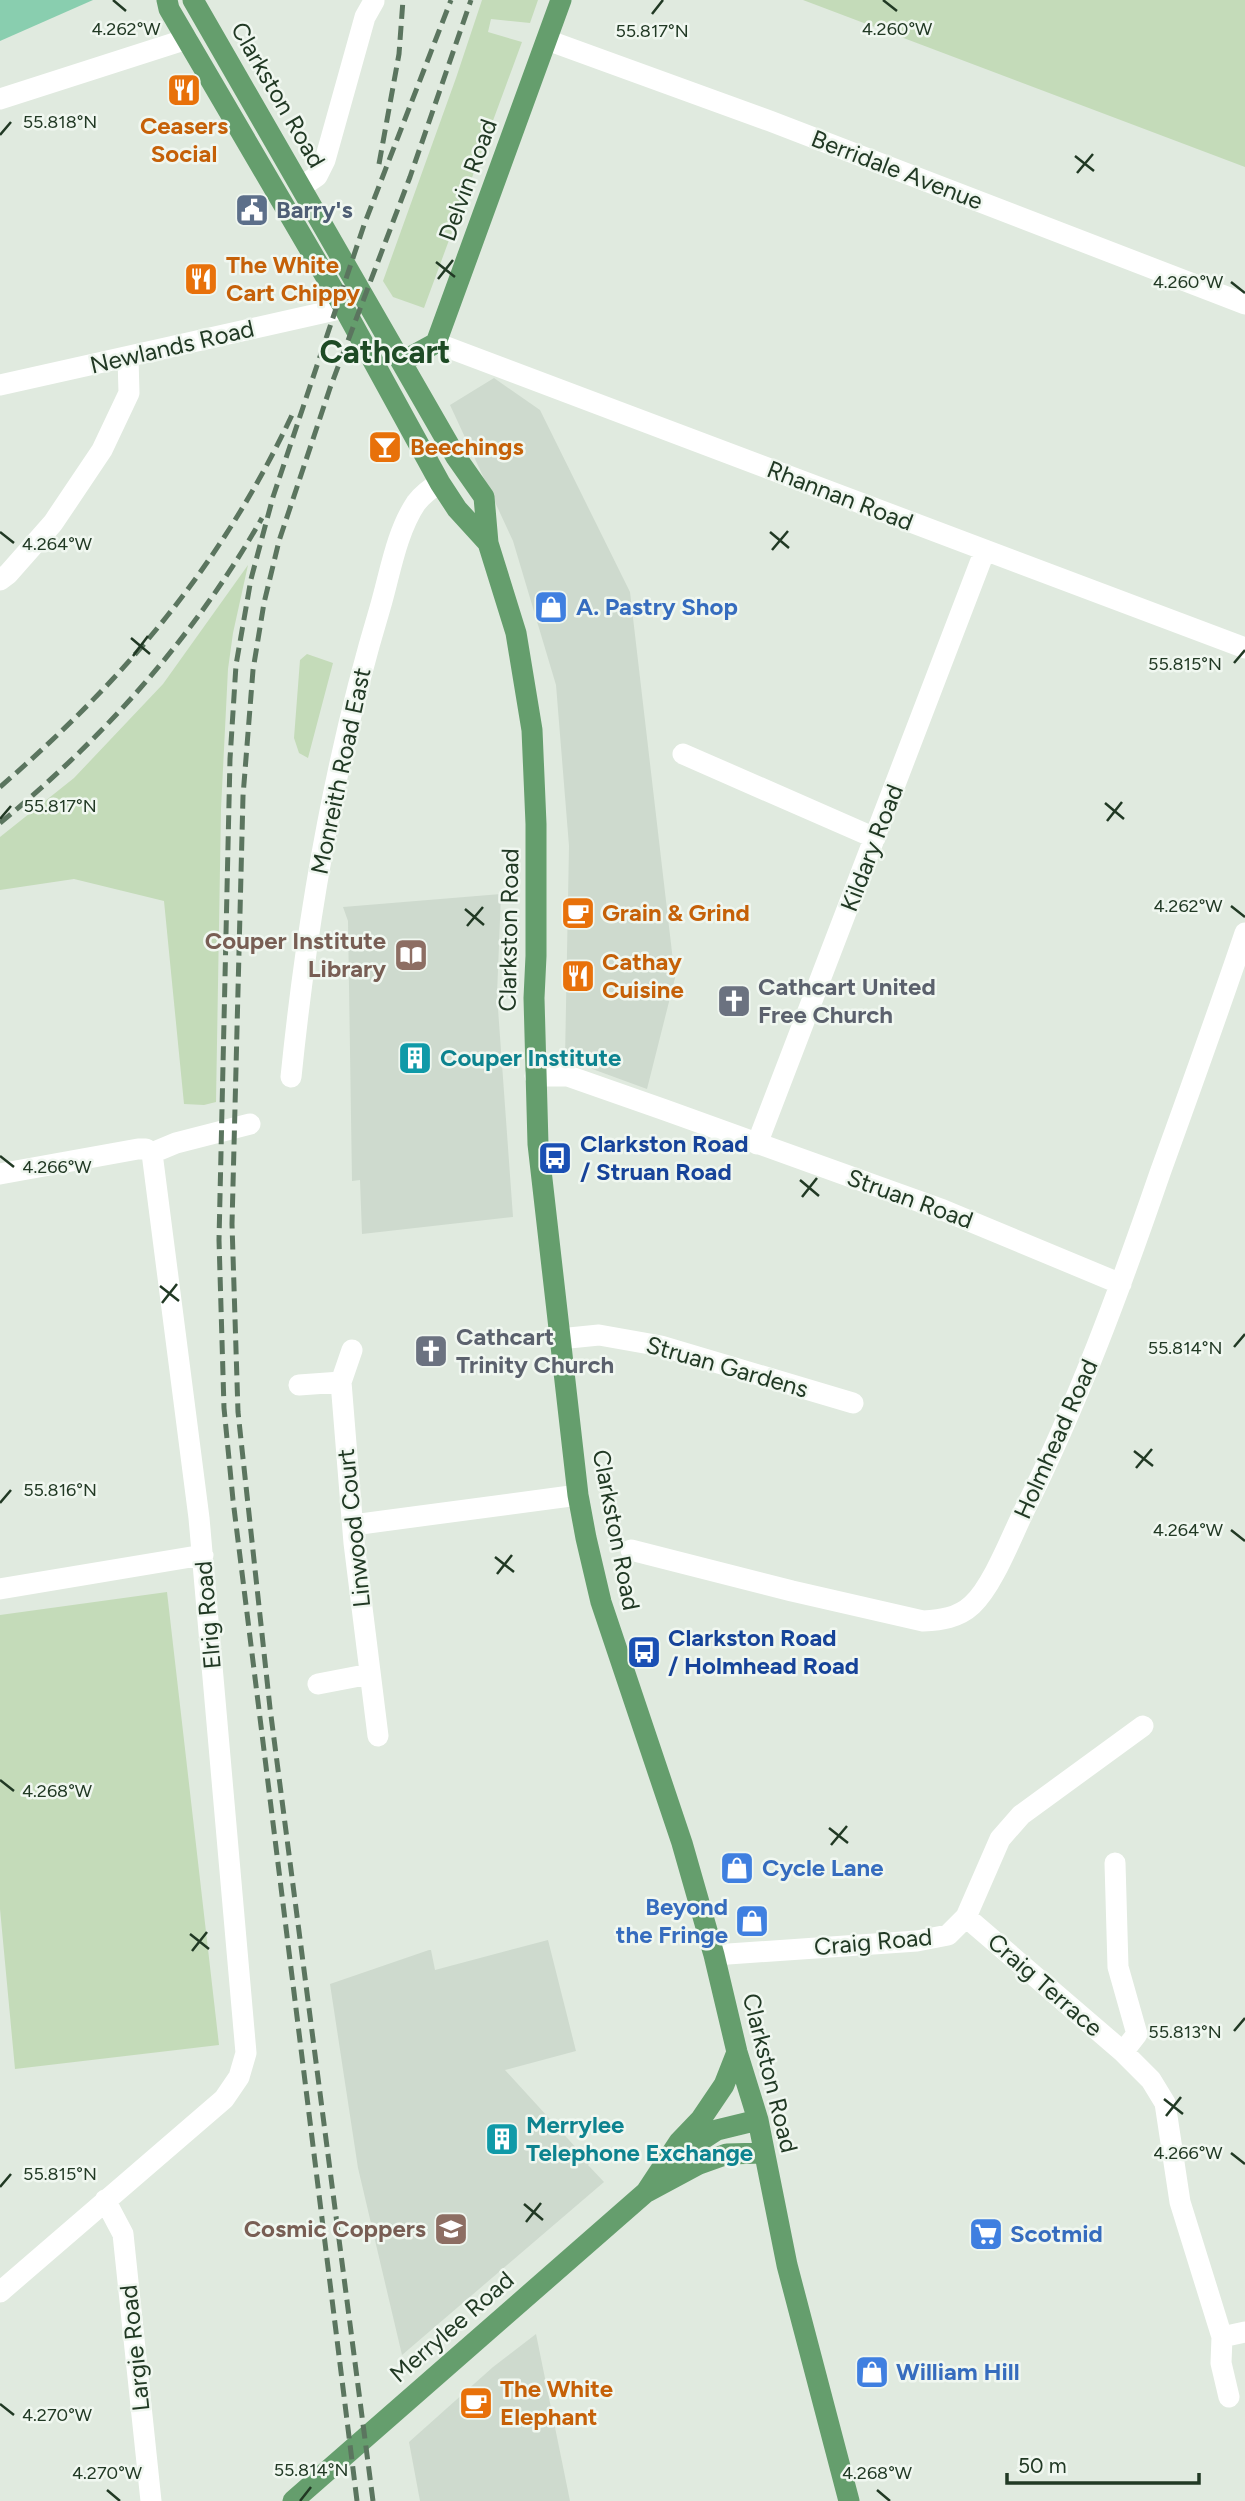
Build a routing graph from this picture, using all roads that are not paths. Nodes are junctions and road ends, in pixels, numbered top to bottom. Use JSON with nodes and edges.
{"nodes":[{"id":1,"x":193,"y":0,"type":"edge"},
{"id":2,"x":561,"y":0,"type":"edge"},
{"id":3,"x":374,"y":1,"type":"edge"},
{"id":4,"x":168,"y":4,"type":"edge"},
{"id":5,"x":187,"y":38,"type":"junction"},
{"id":6,"x":547,"y":40,"type":"junction"},
{"id":7,"x":0,"y":99,"type":"edge"},
{"id":8,"x":301,"y":187,"type":"junction"},
{"id":9,"x":1245,"y":304,"type":"edge"},
{"id":10,"x":344,"y":308,"type":"junction"},
{"id":11,"x":436,"y":343,"type":"junction"},
{"id":12,"x":128,"y":358,"type":"junction"},
{"id":13,"x":403,"y":361,"type":"junction"},
{"id":14,"x":0,"y":385,"type":"edge"},
{"id":15,"x":440,"y":483,"type":"junction"},
{"id":16,"x":488,"y":543,"type":"junction"},
{"id":17,"x":985,"y":551,"type":"junction"},
{"id":18,"x":0,"y":580,"type":"edge"},
{"id":19,"x":1245,"y":648,"type":"edge"},
{"id":20,"x":683,"y":754,"type":"dead end"},
{"id":21,"x":876,"y":838,"type":"junction"},
{"id":22,"x":1245,"y":933,"type":"edge"},
{"id":23,"x":535,"y":1076,"type":"junction"},
{"id":24,"x":291,"y":1077,"type":"dead end"},
{"id":25,"x":250,"y":1124,"type":"dead end"},
{"id":26,"x":757,"y":1144,"type":"junction"},
{"id":27,"x":152,"y":1153,"type":"junction"},
{"id":28,"x":0,"y":1174,"type":"edge"},
{"id":29,"x":1121,"y":1284,"type":"junction"},
{"id":30,"x":559,"y":1339,"type":"junction"},
{"id":31,"x":352,"y":1350,"type":"dead end"},
{"id":32,"x":341,"y":1382,"type":"junction"},
{"id":33,"x":299,"y":1385,"type":"dead end"},
{"id":34,"x":853,"y":1403,"type":"dead end"},
{"id":35,"x":578,"y":1494,"type":"junction"},
{"id":36,"x":353,"y":1525,"type":"junction"},
{"id":37,"x":631,"y":1550,"type":"dead end"},
{"id":38,"x":203,"y":1555,"type":"junction"},
{"id":39,"x":0,"y":1589,"type":"edge"},
{"id":40,"x":370,"y":1674,"type":"junction"},
{"id":41,"x":318,"y":1684,"type":"dead end"},
{"id":42,"x":1143,"y":1726,"type":"dead end"},
{"id":43,"x":378,"y":1736,"type":"dead end"},
{"id":44,"x":1115,"y":1863,"type":"dead end"},
{"id":45,"x":966,"y":1917,"type":"junction"},
{"id":46,"x":714,"y":1955,"type":"junction"},
{"id":47,"x":737,"y":2052,"type":"junction"},
{"id":48,"x":1123,"y":2052,"type":"junction"},
{"id":49,"x":758,"y":2120,"type":"junction"},
{"id":50,"x":764,"y":2153,"type":"junction"},
{"id":51,"x":662,"y":2168,"type":"junction"},
{"id":52,"x":645,"y":2193,"type":"junction"},
{"id":53,"x":105,"y":2200,"type":"junction"},
{"id":54,"x":0,"y":2292,"type":"edge"},
{"id":55,"x":1245,"y":2333,"type":"edge"},
{"id":56,"x":1222,"y":2337,"type":"junction"},
{"id":57,"x":1229,"y":2397,"type":"dead end"},
{"id":58,"x":151,"y":2501,"type":"edge"},
{"id":59,"x":293,"y":2501,"type":"edge"},
{"id":60,"x":849,"y":2501,"type":"edge"}],
"edges":[{"from":1,"to":8,"type":"main road","name":"Clarkston Road"},
{"from":2,"to":6,"type":"main road","name":"Delvin Road"},
{"from":3,"to":8,"type":"street"},
{"from":4,"to":5,"type":"main road","name":"Clarkston Road"},
{"from":5,"to":7,"type":"street"},
{"from":5,"to":10,"type":"main road","name":"Clarkston Road"},
{"from":6,"to":9,"type":"street","name":"Berridale Avenue"},
{"from":6,"to":11,"type":"main road","name":"Delvin Road"},
{"from":8,"to":13,"type":"main road","name":"Clarkston Road"},
{"from":10,"to":12,"type":"street","name":"Newlands Road"},
{"from":10,"to":13,"type":"main road","name":"Clarkston Road"},
{"from":10,"to":15,"type":"main road","name":"Clarkston Road"},
{"from":11,"to":13,"type":"main road"},
{"from":11,"to":17,"type":"street","name":"Rhannan Road"},
{"from":12,"to":14,"type":"street","name":"Newlands Road"},
{"from":12,"to":18,"type":"street"},
{"from":13,"to":16,"type":"main road","name":"Clarkston Road"},
{"from":15,"to":16,"type":"main road","name":"Clarkston Road"},
{"from":15,"to":24,"type":"street","name":"Monreith Road East"},
{"from":16,"to":23,"type":"main road","name":"Clarkston Road"},
{"from":17,"to":19,"type":"street","name":"Rhannan Road"},
{"from":17,"to":21,"type":"street","name":"Kildary Road"},
{"from":20,"to":21,"type":"street"},
{"from":21,"to":26,"type":"street","name":"Kildary Road"},
{"from":22,"to":29,"type":"street","name":"Holmhead Road"},
{"from":23,"to":26,"type":"street","name":"Struan Road"},
{"from":23,"to":30,"type":"main road","name":"Clarkston Road"},
{"from":25,"to":27,"type":"street"},
{"from":26,"to":29,"type":"street","name":"Struan Road"},
{"from":27,"to":28,"type":"street"},
{"from":27,"to":38,"type":"street","name":"Elrig Road"},
{"from":29,"to":37,"type":"street","name":"Holmhead Road"},
{"from":30,"to":34,"type":"street","name":"Struan Gardens"},
{"from":30,"to":35,"type":"main road","name":"Clarkston Road"},
{"from":31,"to":32,"type":"street","name":"Linwood Court"},
{"from":32,"to":33,"type":"street"},
{"from":32,"to":36,"type":"street","name":"Linwood Court"},
{"from":35,"to":36,"type":"street"},
{"from":35,"to":46,"type":"main road","name":"Clarkston Road"},
{"from":36,"to":40,"type":"street","name":"Linwood Court"},
{"from":38,"to":39,"type":"street"},
{"from":38,"to":53,"type":"street","name":"Elrig Road"},
{"from":40,"to":41,"type":"street"},
{"from":40,"to":43,"type":"street","name":"Linwood Court"},
{"from":42,"to":45,"type":"street","name":"Craig Road"},
{"from":44,"to":48,"type":"street","name":"Craig Terrace"},
{"from":45,"to":46,"type":"street","name":"Craig Road"},
{"from":45,"to":48,"type":"street","name":"Craig Terrace"},
{"from":46,"to":47,"type":"main road","name":"Clarkston Road"},
{"from":47,"to":49,"type":"main road","name":"Clarkston Road"},
{"from":47,"to":51,"type":"main road","name":"Merrylee Road"},
{"from":48,"to":56,"type":"street","name":"Craig Terrace"},
{"from":49,"to":50,"type":"main road","name":"Clarkston Road"},
{"from":49,"to":51,"type":"main road","name":"Merrylee Road"},
{"from":50,"to":52,"type":"main road","name":"Merrylee Road"},
{"from":50,"to":60,"type":"main road","name":"Clarkston Road"},
{"from":51,"to":52,"type":"main road","name":"Merrylee Road"},
{"from":52,"to":59,"type":"main road","name":"Merrylee Road"},
{"from":53,"to":54,"type":"street"},
{"from":53,"to":58,"type":"street","name":"Largie Road"},
{"from":55,"to":56,"type":"street"},
{"from":56,"to":57,"type":"street","name":"Craig Terrace"}]}
